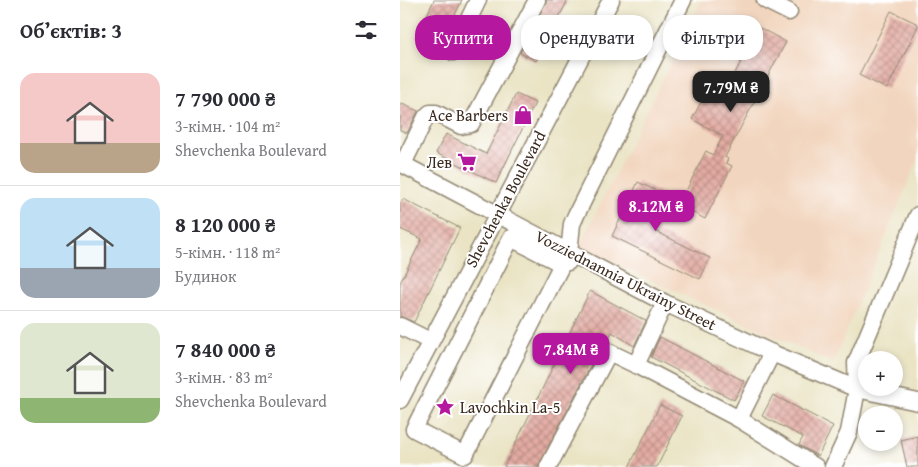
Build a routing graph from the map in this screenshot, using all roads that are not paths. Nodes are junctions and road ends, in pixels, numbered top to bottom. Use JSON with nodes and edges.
{"nodes":[{"id":1,"x":478,"y":0,"type":"edge"},
{"id":2,"x":537,"y":0,"type":"edge"},
{"id":3,"x":611,"y":0,"type":"edge"},
{"id":4,"x":683,"y":0,"type":"edge"},
{"id":5,"x":765,"y":0,"type":"edge"},
{"id":6,"x":789,"y":12,"type":"dead end"},
{"id":7,"x":471,"y":15,"type":"edge"},
{"id":8,"x":401,"y":163,"type":"edge"},
{"id":9,"x":497,"y":214,"type":"junction"},
{"id":10,"x":918,"y":215,"type":"edge"},
{"id":11,"x":566,"y":258,"type":"junction"},
{"id":12,"x":665,"y":303,"type":"junction"},
{"id":13,"x":400,"y":326,"type":"edge"},
{"id":14,"x":430,"y":341,"type":"junction"},
{"id":15,"x":772,"y":353,"type":"junction"},
{"id":16,"x":636,"y":365,"type":"junction"},
{"id":17,"x":857,"y":389,"type":"junction"},
{"id":18,"x":400,"y":400,"type":"edge"},
{"id":19,"x":918,"y":402,"type":"edge"},
{"id":20,"x":740,"y":419,"type":"junction"},
{"id":21,"x":470,"y":467,"type":"edge"},
{"id":22,"x":548,"y":467,"type":"edge"},
{"id":23,"x":816,"y":467,"type":"edge"},
{"id":24,"x":833,"y":467,"type":"edge"}],
"edges":[{"from":1,"to":7,"type":"street"},
{"from":2,"to":8,"type":"street"},
{"from":3,"to":9,"type":"street","name":"Shevchenka Boulevard"},
{"from":4,"to":11,"type":"street"},
{"from":5,"to":6,"type":"street"},
{"from":8,"to":9,"type":"street","name":"Vozziednannia Ukrainy Street"},
{"from":9,"to":11,"type":"street","name":"Vozziednannia Ukrainy Street"},
{"from":9,"to":14,"type":"street","name":"Shevchenka Boulevard"},
{"from":10,"to":17,"type":"street"},
{"from":11,"to":11,"type":"street"},
{"from":11,"to":12,"type":"street","name":"Vozziednannia Ukrainy Street"},
{"from":11,"to":21,"type":"street"},
{"from":12,"to":15,"type":"street","name":"Vozziednannia Ukrainy Street"},
{"from":12,"to":16,"type":"street"},
{"from":13,"to":14,"type":"street"},
{"from":14,"to":18,"type":"street","name":"Shevchenka Boulevard"},
{"from":15,"to":17,"type":"street","name":"Vozziednannia Ukrainy Street"},
{"from":15,"to":20,"type":"street"},
{"from":16,"to":20,"type":"street"},
{"from":16,"to":22,"type":"street"},
{"from":17,"to":19,"type":"street","name":"Vozziednannia Ukrainy Street"},
{"from":17,"to":24,"type":"street"},
{"from":20,"to":23,"type":"street"}]}
